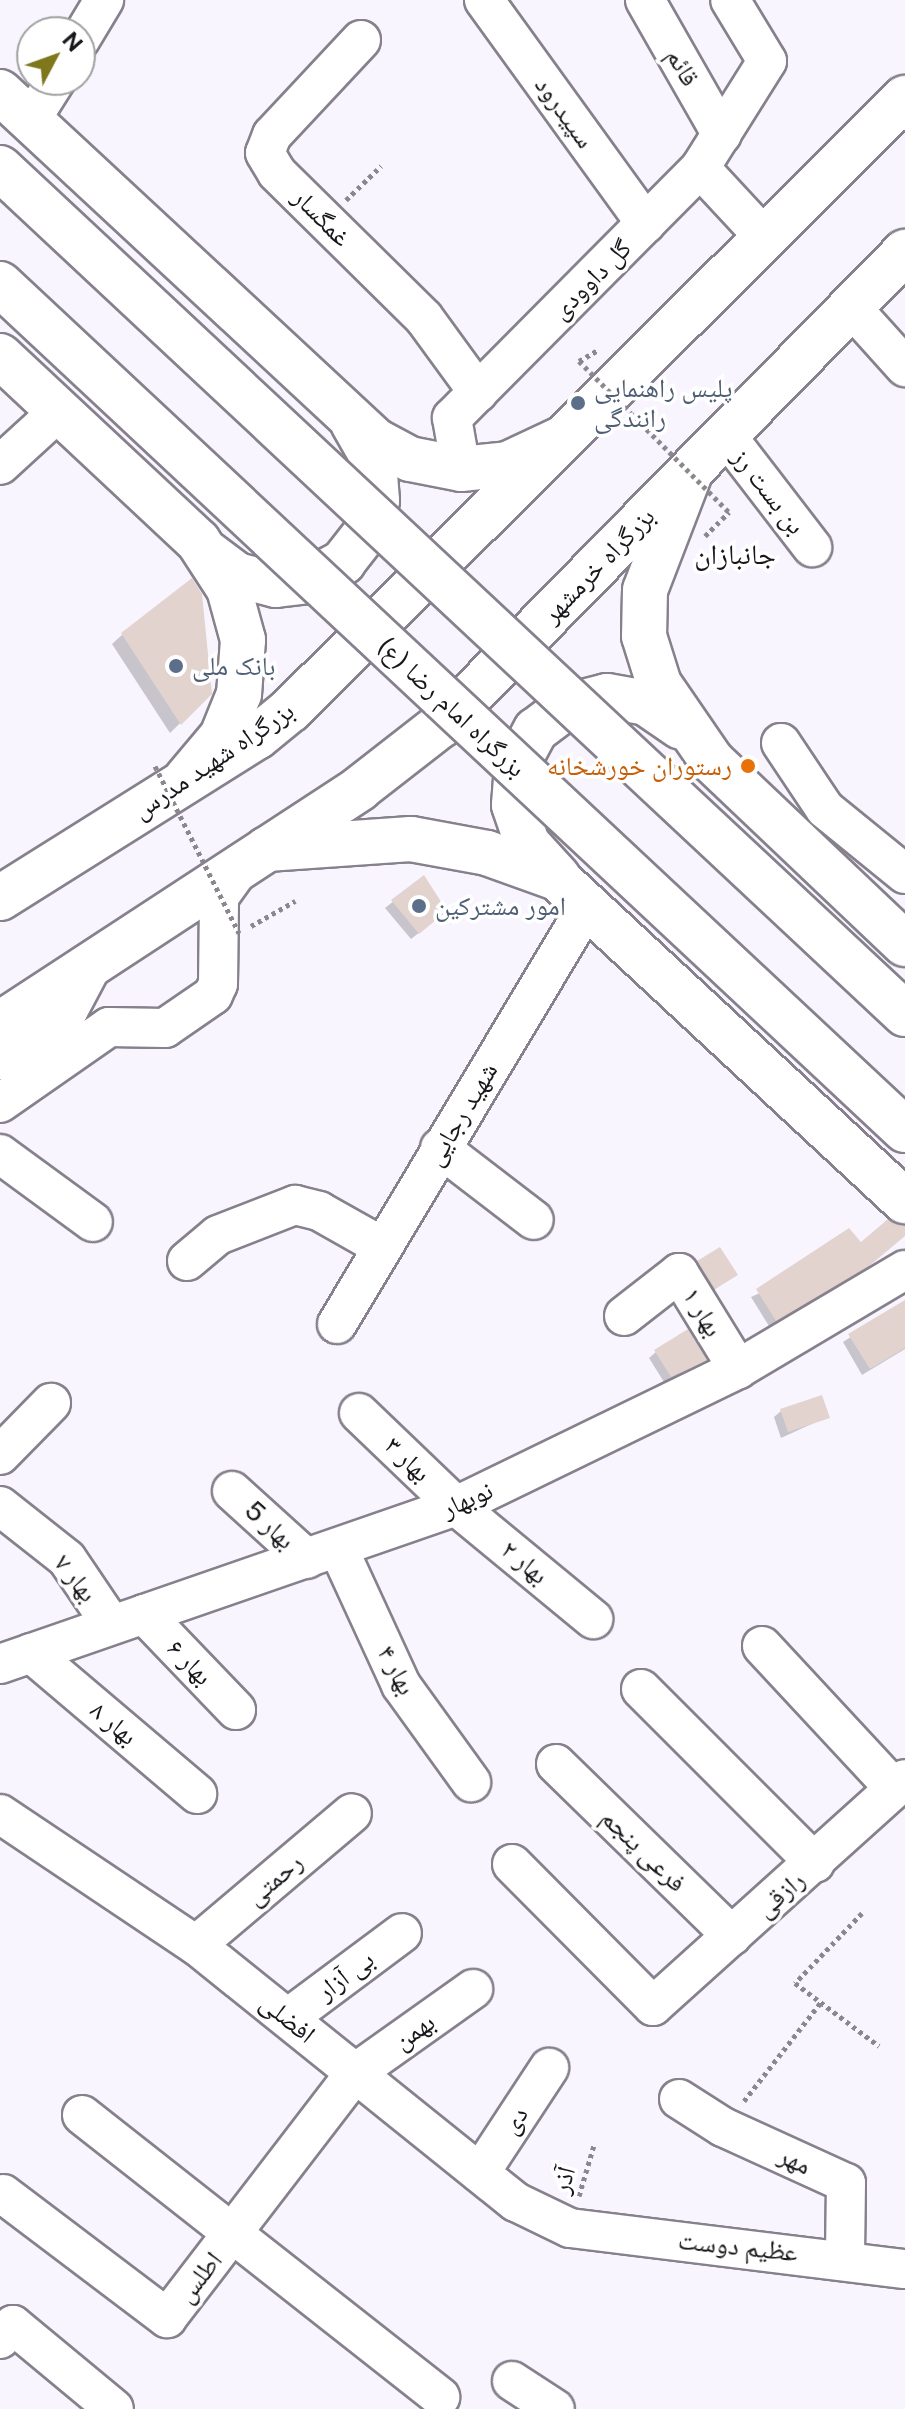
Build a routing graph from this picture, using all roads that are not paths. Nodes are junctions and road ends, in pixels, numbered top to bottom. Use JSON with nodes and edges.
{"nodes":[{"id":1,"x":484,"y":0,"type":"edge"},
{"id":2,"x":645,"y":0,"type":"edge"},
{"id":3,"x":730,"y":0,"type":"edge"},
{"id":4,"x":361,"y":40,"type":"dead end"},
{"id":5,"x":905,"y":98,"type":"edge"},
{"id":6,"x":15,"y":106,"type":"edge"},
{"id":7,"x":722,"y":135,"type":"junction"},
{"id":8,"x":0,"y":168,"type":"edge"},
{"id":9,"x":700,"y":168,"type":"junction"},
{"id":10,"x":646,"y":224,"type":"junction"},
{"id":11,"x":765,"y":238,"type":"junction"},
{"id":12,"x":905,"y":252,"type":"edge"},
{"id":13,"x":0,"y":284,"type":"edge"},
{"id":14,"x":851,"y":307,"type":"junction"},
{"id":15,"x":0,"y":356,"type":"edge"},
{"id":16,"x":905,"y":367,"type":"edge"},
{"id":17,"x":478,"y":392,"type":"junction"},
{"id":18,"x":59,"y":411,"type":"junction"},
{"id":19,"x":341,"y":412,"type":"junction"},
{"id":20,"x":576,"y":427,"type":"junction"},
{"id":21,"x":711,"y":448,"type":"junction"},
{"id":22,"x":0,"y":465,"type":"edge"},
{"id":23,"x":461,"y":469,"type":"junction"},
{"id":24,"x":201,"y":545,"type":"junction"},
{"id":25,"x":812,"y":547,"type":"dead end"},
{"id":26,"x":691,"y":737,"type":"junction"},
{"id":27,"x":781,"y":743,"type":"dead end"},
{"id":28,"x":158,"y":781,"type":"junction"},
{"id":29,"x":254,"y":857,"type":"junction"},
{"id":30,"x":905,"y":874,"type":"edge"},
{"id":31,"x":580,"y":897,"type":"junction"},
{"id":32,"x":0,"y":898,"type":"edge"},
{"id":33,"x":905,"y":944,"type":"edge"},
{"id":34,"x":95,"y":960,"type":"junction"},
{"id":35,"x":10,"y":1012,"type":"edge"},
{"id":36,"x":905,"y":1014,"type":"edge"},
{"id":37,"x":0,"y":1060,"type":"edge"},
{"id":38,"x":0,"y":1103,"type":"edge"},
{"id":39,"x":905,"y":1130,"type":"edge"},
{"id":40,"x":440,"y":1148,"type":"junction"},
{"id":41,"x":0,"y":1154,"type":"edge"},
{"id":42,"x":905,"y":1201,"type":"edge"},
{"id":43,"x":534,"y":1220,"type":"dead end"},
{"id":44,"x":93,"y":1222,"type":"dead end"},
{"id":45,"x":381,"y":1246,"type":"junction"},
{"id":46,"x":187,"y":1261,"type":"dead end"},
{"id":47,"x":905,"y":1270,"type":"edge"},
{"id":48,"x":624,"y":1316,"type":"dead end"},
{"id":49,"x":337,"y":1324,"type":"dead end"},
{"id":50,"x":738,"y":1369,"type":"junction"},
{"id":51,"x":51,"y":1403,"type":"dead end"},
{"id":52,"x":359,"y":1413,"type":"dead end"},
{"id":53,"x":0,"y":1455,"type":"edge"},
{"id":54,"x":232,"y":1491,"type":"dead end"},
{"id":55,"x":0,"y":1506,"type":"edge"},
{"id":56,"x":456,"y":1506,"type":"junction"},
{"id":57,"x":323,"y":1555,"type":"junction"},
{"id":58,"x":128,"y":1619,"type":"junction"},
{"id":59,"x":593,"y":1619,"type":"dead end"},
{"id":60,"x":762,"y":1646,"type":"dead end"},
{"id":61,"x":15,"y":1658,"type":"edge"},
{"id":62,"x":641,"y":1689,"type":"dead end"},
{"id":63,"x":236,"y":1710,"type":"dead end"},
{"id":64,"x":556,"y":1764,"type":"dead end"},
{"id":65,"x":471,"y":1782,"type":"dead end"},
{"id":66,"x":900,"y":1784,"type":"edge"},
{"id":67,"x":197,"y":1794,"type":"dead end"},
{"id":68,"x":352,"y":1813,"type":"dead end"},
{"id":69,"x":0,"y":1814,"type":"edge"},
{"id":70,"x":815,"y":1863,"type":"junction"},
{"id":71,"x":512,"y":1864,"type":"dead end"},
{"id":72,"x":402,"y":1933,"type":"dead end"},
{"id":73,"x":732,"y":1936,"type":"junction"},
{"id":74,"x":196,"y":1945,"type":"junction"},
{"id":75,"x":473,"y":1989,"type":"dead end"},
{"id":76,"x":288,"y":2018,"type":"junction"},
{"id":77,"x":549,"y":2068,"type":"dead end"},
{"id":78,"x":355,"y":2073,"type":"junction"},
{"id":79,"x":679,"y":2099,"type":"dead end"},
{"id":80,"x":82,"y":2115,"type":"dead end"},
{"id":81,"x":480,"y":2173,"type":"junction"},
{"id":82,"x":3,"y":2194,"type":"dead end"},
{"id":83,"x":570,"y":2228,"type":"joint"},
{"id":84,"x":231,"y":2235,"type":"junction"},
{"id":85,"x":845,"y":2258,"type":"junction"},
{"id":86,"x":904,"y":2268,"type":"edge"},
{"id":87,"x":6,"y":2332,"type":"edge"},
{"id":88,"x":512,"y":2381,"type":"dead end"},
{"id":89,"x":440,"y":2397,"type":"dead end"},
{"id":90,"x":114,"y":2409,"type":"edge"},
{"id":91,"x":555,"y":2409,"type":"edge"}],
"edges":[{"from":1,"to":10,"type":"street","name":"سپیدرود"},
{"from":2,"to":7,"type":"street","name":"قائم"},
{"from":3,"to":7,"type":"street"},
{"from":4,"to":17,"type":"street","name":"غمگسار"},
{"from":5,"to":11,"type":"main road"},
{"from":6,"to":19,"type":"main road"},
{"from":7,"to":9,"type":"street"},
{"from":8,"to":36,"type":"main road","bridge":true},
{"from":9,"to":10,"type":"street","name":"گل داوودی"},
{"from":9,"to":11,"type":"street"},
{"from":10,"to":17,"type":"street","name":"گل داوودی"},
{"from":11,"to":20,"type":"main road"},
{"from":12,"to":14,"type":"main road","name":"بزرگراه خرمشهر"},
{"from":13,"to":39,"type":"main road","name":"بزرگراه امام رضا (ع)","bridge":true},
{"from":14,"to":16,"type":"street"},
{"from":14,"to":21,"type":"main road","name":"بزرگراه خرمشهر"},
{"from":15,"to":18,"type":"main road"},
{"from":17,"to":23,"type":"street","name":"گل داوودی"},
{"from":18,"to":22,"type":"street"},
{"from":18,"to":24,"type":"main road"},
{"from":19,"to":23,"type":"main road"},
{"from":19,"to":24,"type":"main road"},
{"from":20,"to":23,"type":"main road"},
{"from":20,"to":28,"type":"main road","name":"بزرگراه شهید مدرس"},
{"from":21,"to":25,"type":"street","name":"بن بست رز"},
{"from":21,"to":26,"type":"main road"},
{"from":21,"to":29,"type":"main road","name":"بزرگراه خرمشهر"},
{"from":24,"to":28,"type":"main road"},
{"from":26,"to":31,"type":"main road"},
{"from":26,"to":33,"type":"main road"},
{"from":27,"to":30,"type":"street"},
{"from":28,"to":32,"type":"main road","name":"بزرگراه شهید مدرس"},
{"from":29,"to":31,"type":"main road"},
{"from":29,"to":34,"type":"main road"},
{"from":29,"to":38,"type":"street"},
{"from":31,"to":40,"type":"street","name":"شهید رجایی"},
{"from":31,"to":42,"type":"main road"},
{"from":34,"to":35,"type":"main road"},
{"from":34,"to":37,"type":"street"},
{"from":40,"to":43,"type":"street"},
{"from":40,"to":45,"type":"street","name":"شهید رجایی"},
{"from":41,"to":44,"type":"street"},
{"from":45,"to":46,"type":"street"},
{"from":45,"to":49,"type":"street","name":"شهید رجایی"},
{"from":47,"to":50,"type":"street","name":"نوبهار"},
{"from":48,"to":50,"type":"street","name":"بهار ۱"},
{"from":50,"to":56,"type":"street","name":"نوبهار"},
{"from":51,"to":53,"type":"street"},
{"from":52,"to":56,"type":"street","name":"بهار ۳"},
{"from":54,"to":57,"type":"street","name":"بهار 5"},
{"from":55,"to":58,"type":"street","name":"بهار ۷"},
{"from":56,"to":57,"type":"street","name":"نوبهار"},
{"from":56,"to":59,"type":"street","name":"بهار ۲"},
{"from":57,"to":58,"type":"street","name":"نوبهار"},
{"from":57,"to":65,"type":"street","name":"بهار ۴"},
{"from":58,"to":61,"type":"street","name":"نوبهار"},
{"from":58,"to":63,"type":"street","name":"بهار ۶"},
{"from":60,"to":66,"type":"street"},
{"from":61,"to":67,"type":"street","name":"بهار ۸"},
{"from":62,"to":70,"type":"street"},
{"from":64,"to":73,"type":"street","name":"فرعی پنجم"},
{"from":66,"to":70,"type":"street","name":"رازقی"},
{"from":68,"to":74,"type":"street","name":"رحمتی"},
{"from":69,"to":74,"type":"street","name":"افضلی"},
{"from":70,"to":73,"type":"street","name":"رازقی"},
{"from":71,"to":73,"type":"street","name":"رازقی"},
{"from":72,"to":76,"type":"street","name":"بی آزار"},
{"from":74,"to":76,"type":"street","name":"افضلی"},
{"from":75,"to":78,"type":"street","name":"بهمن"},
{"from":76,"to":78,"type":"street","name":"افضلی"},
{"from":77,"to":81,"type":"street","name":"دی"},
{"from":78,"to":81,"type":"street","name":"افضلی"},
{"from":78,"to":84,"type":"street","name":"اطلس"},
{"from":79,"to":85,"type":"street","name":"مهر"},
{"from":80,"to":84,"type":"street"},
{"from":81,"to":83,"type":"street","name":"افضلی"},
{"from":82,"to":84,"type":"street","name":"اطلس"},
{"from":83,"to":85,"type":"street","name":"عظیم دوست"},
{"from":84,"to":89,"type":"street"},
{"from":85,"to":86,"type":"street","name":"عظیم دوست"},
{"from":87,"to":90,"type":"street"},
{"from":88,"to":91,"type":"street"}]}
